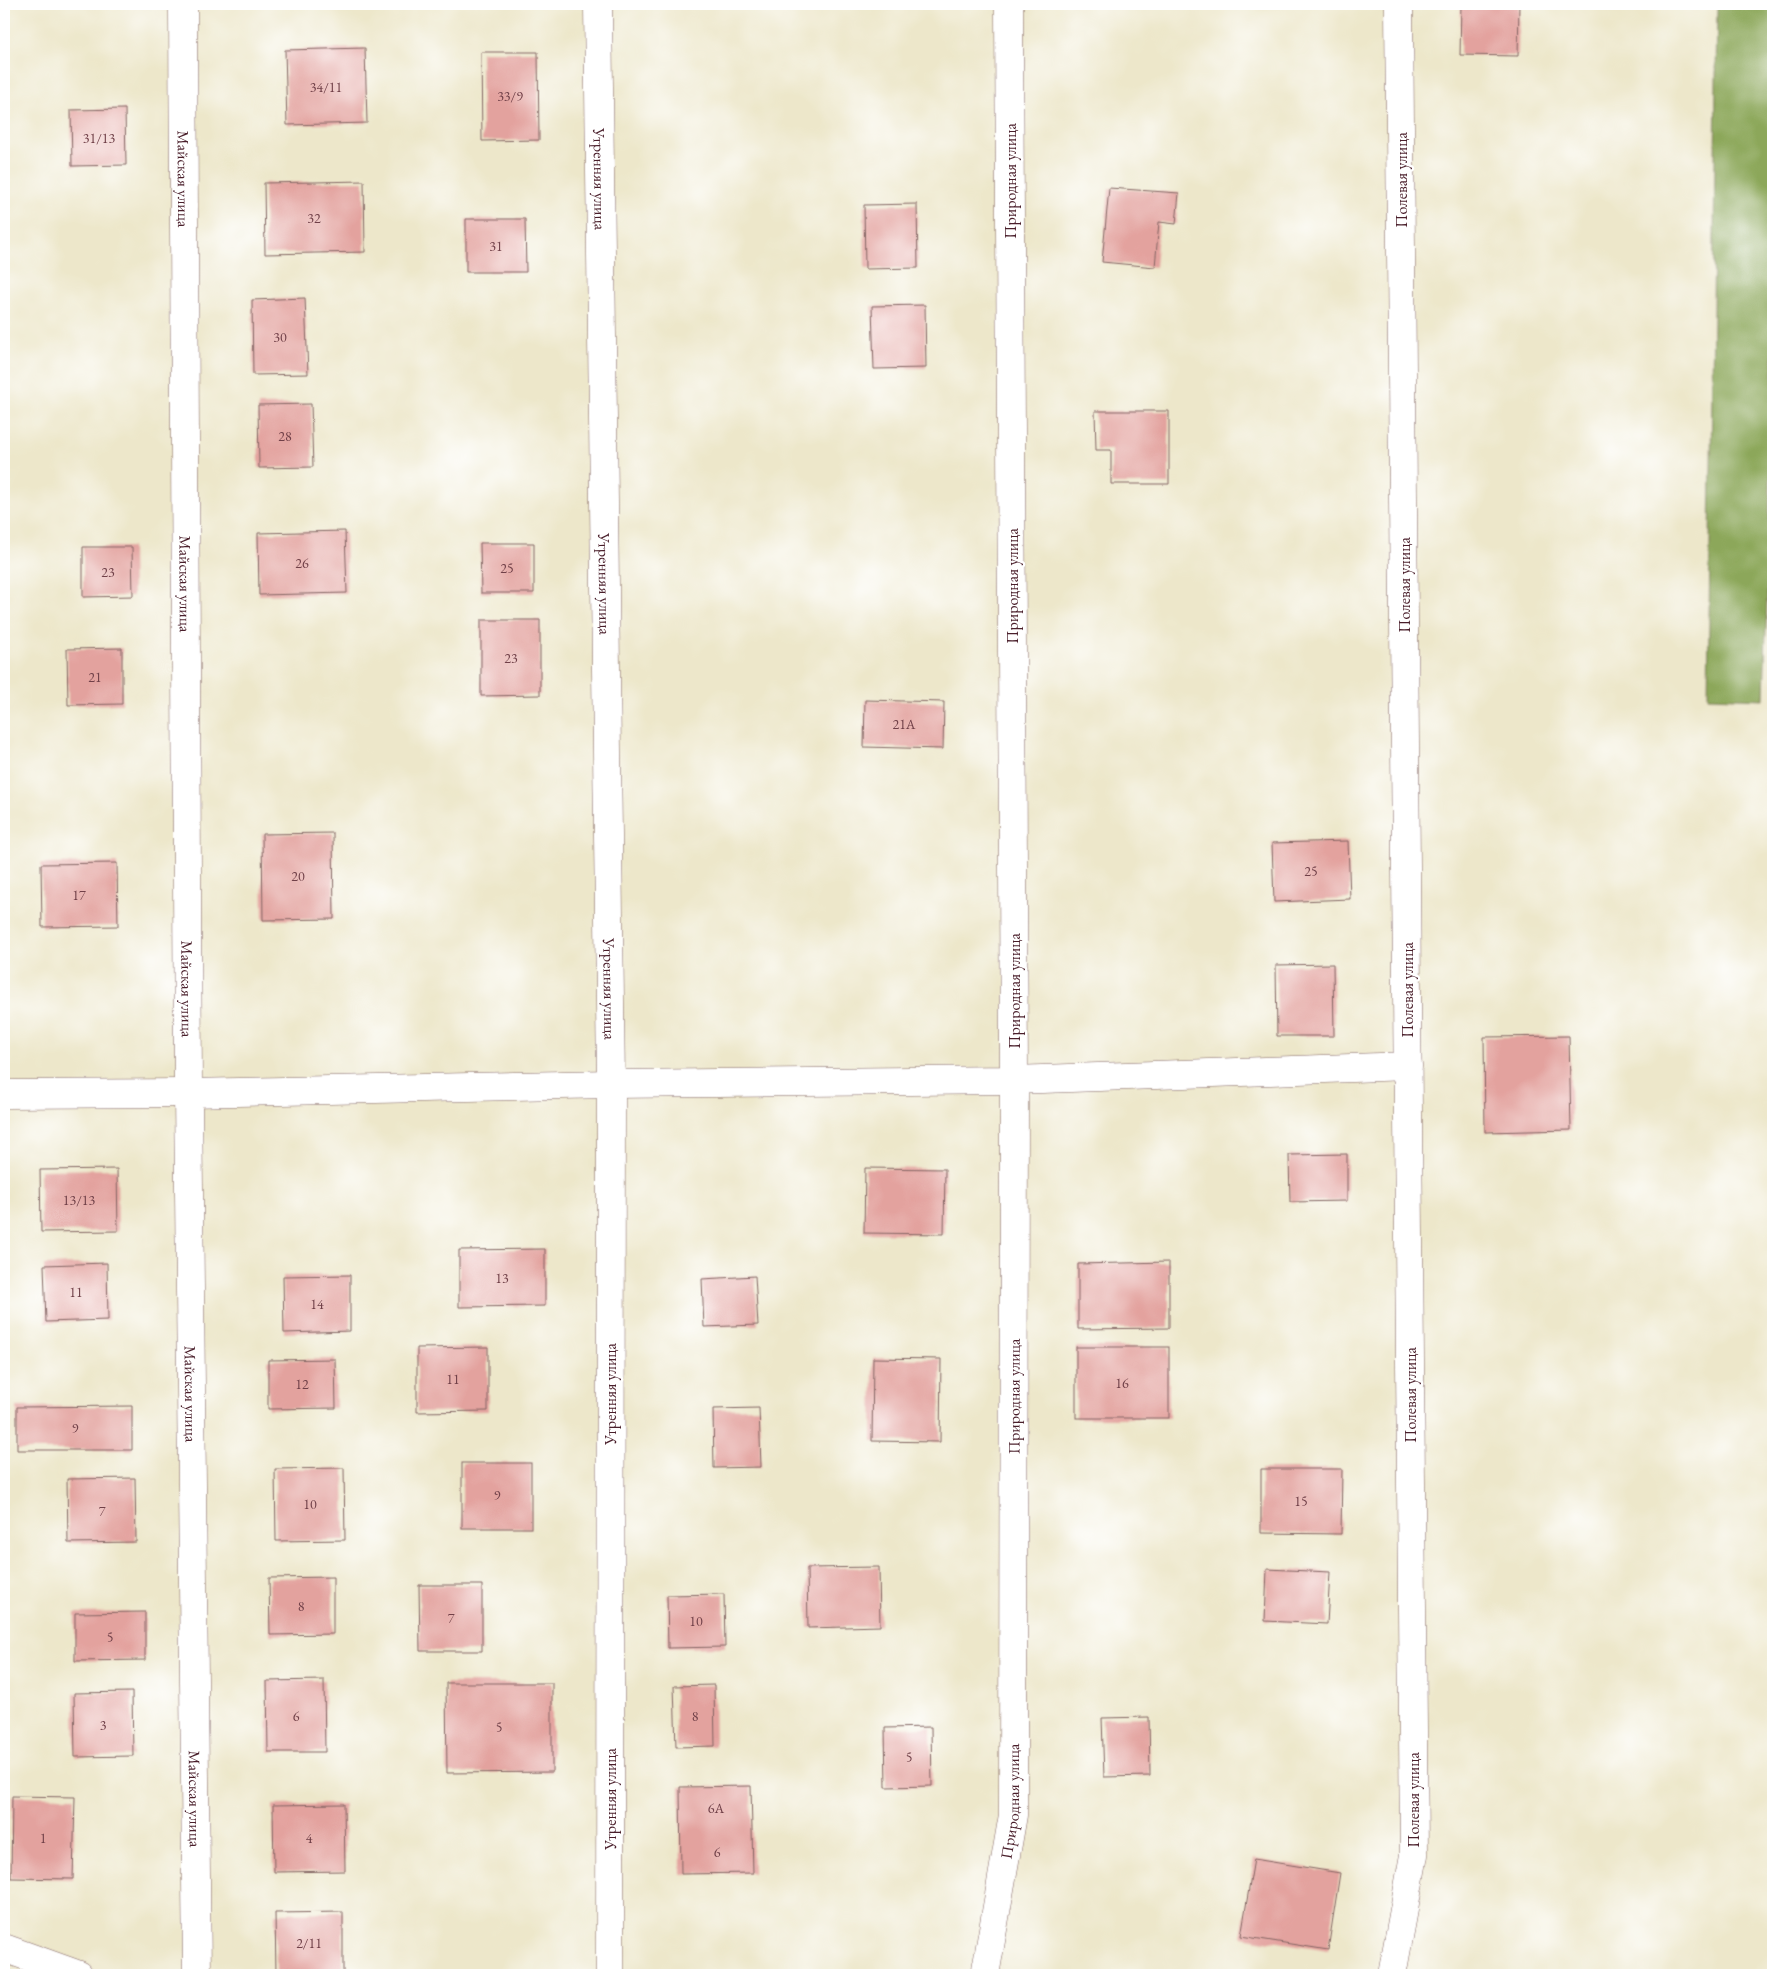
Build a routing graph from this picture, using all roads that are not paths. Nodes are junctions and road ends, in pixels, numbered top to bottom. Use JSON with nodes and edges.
{"nodes":[{"id":1,"x":183,"y":4,"type":"edge"},
{"id":2,"x":598,"y":4,"type":"edge"},
{"id":3,"x":1009,"y":4,"type":"edge"},
{"id":4,"x":1399,"y":4,"type":"edge"},
{"id":5,"x":1408,"y":1066,"type":"junction"},
{"id":6,"x":1014,"y":1080,"type":"junction"},
{"id":7,"x":611,"y":1084,"type":"junction"},
{"id":8,"x":188,"y":1093,"type":"junction"},
{"id":9,"x":4,"y":1094,"type":"edge"},
{"id":10,"x":4,"y":1948,"type":"edge"},
{"id":11,"x":79,"y":1975,"type":"edge"},
{"id":12,"x":196,"y":1975,"type":"edge"},
{"id":13,"x":610,"y":1975,"type":"edge"},
{"id":14,"x":985,"y":1975,"type":"edge"},
{"id":15,"x":1392,"y":1975,"type":"edge"}],
"edges":[{"from":1,"to":8,"type":"street","name":"Майская улица"},
{"from":2,"to":7,"type":"street","name":"Утренняя улица"},
{"from":3,"to":6,"type":"street","name":"Природная улица"},
{"from":4,"to":5,"type":"street","name":"Полевая улица"},
{"from":5,"to":6,"type":"street"},
{"from":5,"to":15,"type":"street","name":"Полевая улица"},
{"from":6,"to":7,"type":"street"},
{"from":6,"to":14,"type":"street","name":"Природная улица"},
{"from":7,"to":8,"type":"street"},
{"from":7,"to":13,"type":"street","name":"Утренняя улица"},
{"from":8,"to":9,"type":"street"},
{"from":8,"to":12,"type":"street","name":"Майская улица"},
{"from":10,"to":11,"type":"street"}]}
